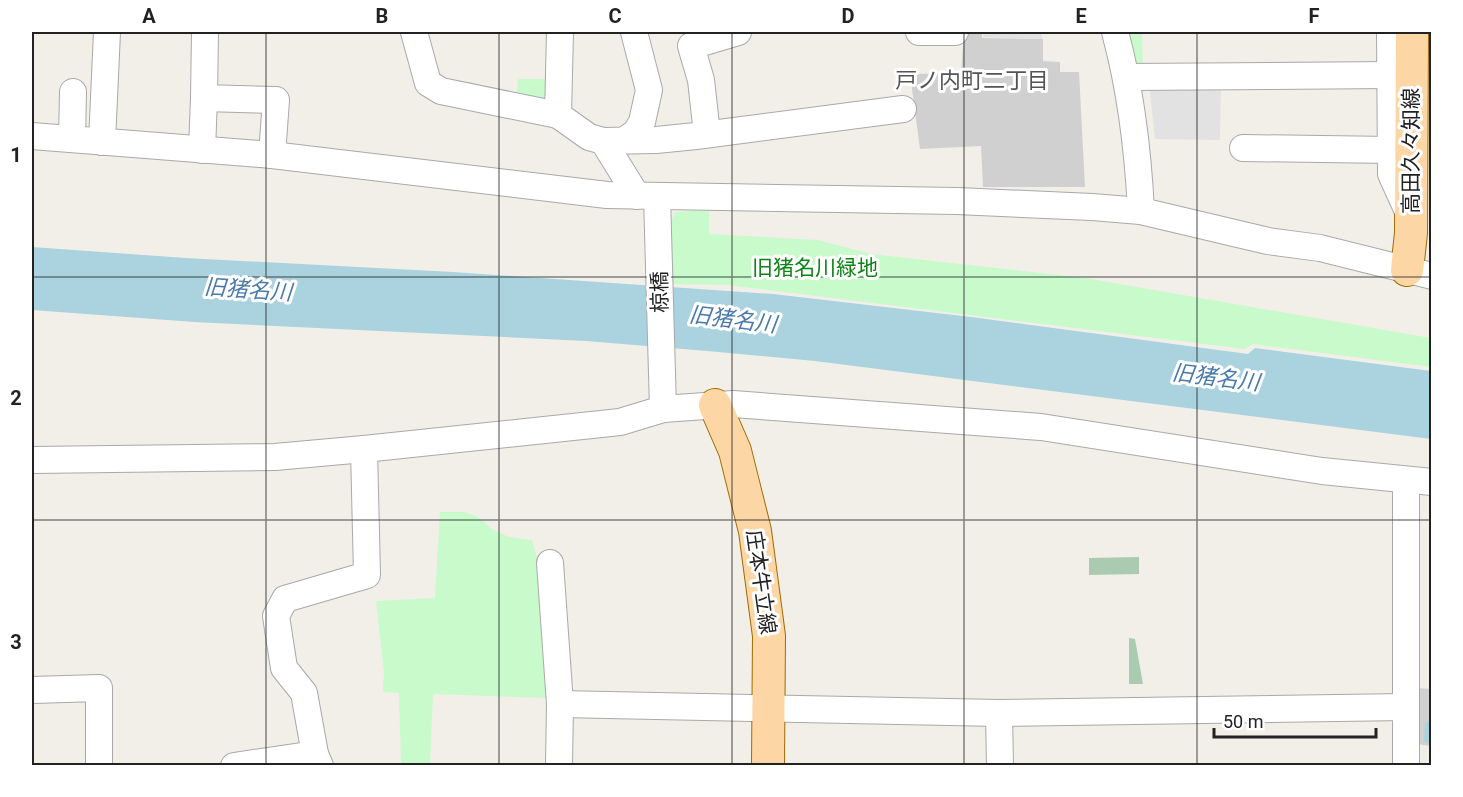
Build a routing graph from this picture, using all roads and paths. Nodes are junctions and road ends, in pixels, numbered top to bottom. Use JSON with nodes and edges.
{"nodes":[{"id":1,"x":107,"y":32,"type":"edge"},
{"id":2,"x":205,"y":32,"type":"edge"},
{"id":3,"x":414,"y":32,"type":"edge"},
{"id":4,"x":560,"y":32,"type":"edge"},
{"id":5,"x":634,"y":32,"type":"edge"},
{"id":6,"x":738,"y":32,"type":"edge"},
{"id":7,"x":919,"y":32,"type":"edge"},
{"id":8,"x":955,"y":32,"type":"edge"},
{"id":9,"x":1115,"y":32,"type":"edge"},
{"id":10,"x":1390,"y":32,"type":"edge"},
{"id":11,"x":1412,"y":32,"type":"edge"},
{"id":12,"x":1390,"y":75,"type":"junction"},
{"id":13,"x":1127,"y":77,"type":"junction"},
{"id":14,"x":74,"y":92,"type":"dead end"},
{"id":15,"x":204,"y":98,"type":"junction"},
{"id":16,"x":903,"y":109,"type":"dead end"},
{"id":17,"x":558,"y":115,"type":"junction"},
{"id":18,"x":706,"y":134,"type":"junction"},
{"id":19,"x":32,"y":136,"type":"edge"},
{"id":20,"x":72,"y":139,"type":"junction"},
{"id":21,"x":614,"y":141,"type":"junction"},
{"id":22,"x":102,"y":142,"type":"junction"},
{"id":23,"x":1243,"y":148,"type":"dead end"},
{"id":24,"x":202,"y":150,"type":"junction"},
{"id":25,"x":1391,"y":150,"type":"junction"},
{"id":26,"x":272,"y":155,"type":"junction"},
{"id":27,"x":647,"y":196,"type":"junction"},
{"id":28,"x":1141,"y":211,"type":"junction"},
{"id":29,"x":1411,"y":219,"type":"junction"},
{"id":30,"x":1419,"y":273,"type":"edge"},
{"id":31,"x":663,"y":399,"type":"junction"},
{"id":32,"x":715,"y":405,"type":"junction"},
{"id":33,"x":364,"y":449,"type":"junction"},
{"id":34,"x":32,"y":460,"type":"edge"},
{"id":35,"x":1419,"y":481,"type":"edge"},
{"id":36,"x":550,"y":563,"type":"dead end"},
{"id":37,"x":32,"y":690,"type":"edge"},
{"id":38,"x":560,"y":704,"type":"junction"},
{"id":39,"x":768,"y":707,"type":"junction"},
{"id":40,"x":1405,"y":707,"type":"junction"},
{"id":41,"x":999,"y":712,"type":"junction"},
{"id":42,"x":317,"y":760,"type":"edge"},
{"id":43,"x":99,"y":765,"type":"edge"},
{"id":44,"x":234,"y":765,"type":"edge"},
{"id":45,"x":559,"y":765,"type":"edge"},
{"id":46,"x":768,"y":765,"type":"edge"},
{"id":47,"x":1000,"y":765,"type":"edge"},
{"id":48,"x":1406,"y":765,"type":"edge"}],
"edges":[{"from":1,"to":22,"type":"street"},
{"from":2,"to":15,"type":"street"},
{"from":3,"to":17,"type":"street"},
{"from":4,"to":17,"type":"street"},
{"from":5,"to":21,"type":"street"},
{"from":6,"to":18,"type":"street"},
{"from":7,"to":8,"type":"street"},
{"from":9,"to":13,"type":"street"},
{"from":10,"to":12,"type":"street"},
{"from":11,"to":29,"type":"main road","name":"高田久々知線"},
{"from":12,"to":13,"type":"street"},
{"from":12,"to":25,"type":"street"},
{"from":13,"to":28,"type":"street"},
{"from":14,"to":20,"type":"street"},
{"from":15,"to":24,"type":"street"},
{"from":15,"to":26,"type":"street"},
{"from":16,"to":18,"type":"street"},
{"from":17,"to":21,"type":"street"},
{"from":18,"to":21,"type":"street"},
{"from":19,"to":20,"type":"street"},
{"from":20,"to":22,"type":"street"},
{"from":21,"to":27,"type":"street"},
{"from":22,"to":24,"type":"street"},
{"from":23,"to":25,"type":"street"},
{"from":24,"to":26,"type":"street"},
{"from":25,"to":29,"type":"street"},
{"from":26,"to":27,"type":"street"},
{"from":27,"to":28,"type":"street"},
{"from":27,"to":31,"type":"street","name":"椋橋"},
{"from":28,"to":30,"type":"street"},
{"from":29,"to":30,"type":"main road","name":"高田久々知線"},
{"from":31,"to":32,"type":"street"},
{"from":31,"to":33,"type":"street"},
{"from":32,"to":35,"type":"street"},
{"from":32,"to":39,"type":"main road","name":"庄本牛立線"},
{"from":33,"to":34,"type":"street"},
{"from":33,"to":42,"type":"street"},
{"from":35,"to":40,"type":"street"},
{"from":36,"to":38,"type":"street"},
{"from":37,"to":43,"type":"street"},
{"from":38,"to":39,"type":"street"},
{"from":38,"to":45,"type":"street"},
{"from":39,"to":41,"type":"street"},
{"from":39,"to":46,"type":"main road","name":"庄本牛立線"},
{"from":40,"to":41,"type":"street"},
{"from":40,"to":48,"type":"street"},
{"from":41,"to":47,"type":"street"},
{"from":42,"to":44,"type":"street"}]}
